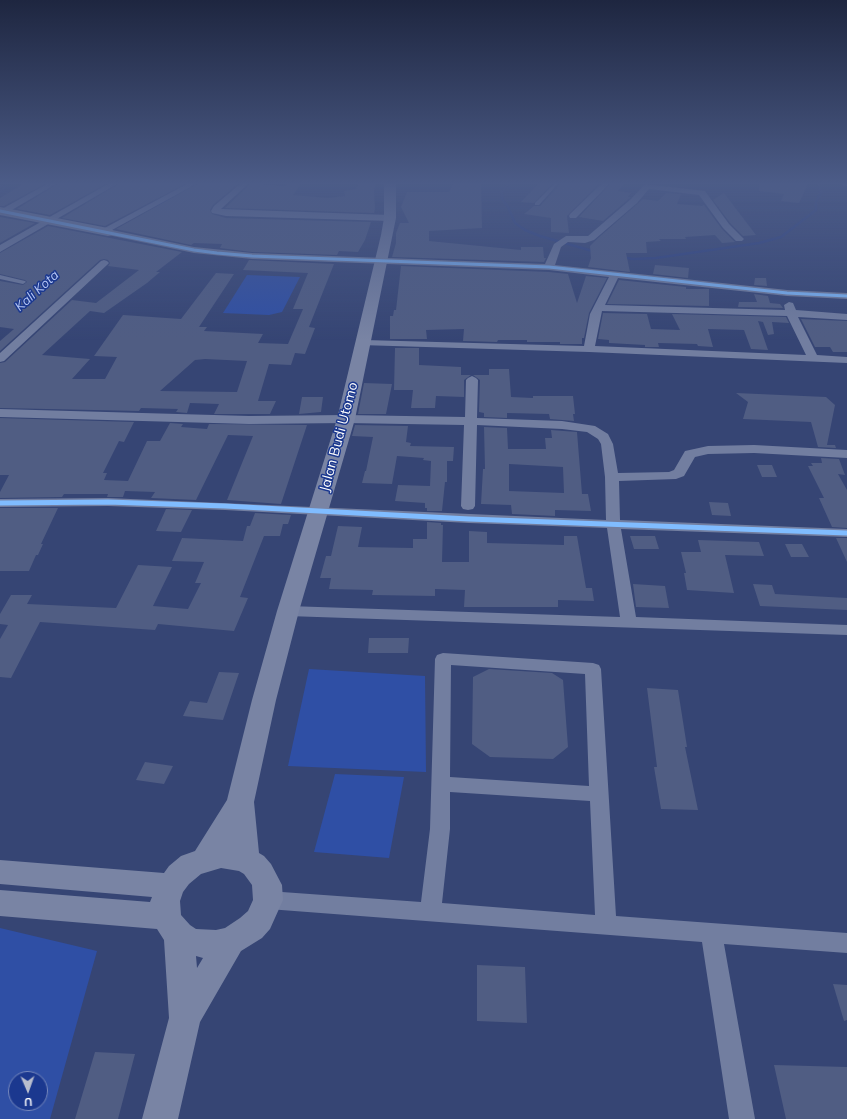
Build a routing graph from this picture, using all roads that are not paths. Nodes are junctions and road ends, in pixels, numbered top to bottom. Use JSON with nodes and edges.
{"nodes":[{"id":1,"x":22,"y":236,"type":"edge"},
{"id":2,"x":128,"y":236,"type":"edge"},
{"id":3,"x":386,"y":236,"type":"edge"},
{"id":4,"x":594,"y":236,"type":"edge"},
{"id":5,"x":737,"y":236,"type":"edge"},
{"id":6,"x":740,"y":239,"type":"dead end"},
{"id":7,"x":0,"y":249,"type":"edge"},
{"id":8,"x":380,"y":260,"type":"junction"},
{"id":9,"x":104,"y":263,"type":"dead end"},
{"id":10,"x":549,"y":267,"type":"junction"},
{"id":11,"x":616,"y":275,"type":"junction"},
{"id":12,"x":0,"y":277,"type":"edge"},
{"id":13,"x":23,"y":282,"type":"dead end"},
{"id":14,"x":787,"y":293,"type":"junction"},
{"id":15,"x":847,"y":296,"type":"edge"},
{"id":16,"x":598,"y":308,"type":"junction"},
{"id":17,"x":791,"y":313,"type":"junction"},
{"id":18,"x":847,"y":316,"type":"edge"},
{"id":19,"x":364,"y":343,"type":"junction"},
{"id":20,"x":589,"y":349,"type":"junction"},
{"id":21,"x":813,"y":358,"type":"junction"},
{"id":22,"x":0,"y":359,"type":"edge"},
{"id":23,"x":847,"y":360,"type":"edge"},
{"id":24,"x":472,"y":380,"type":"dead end"},
{"id":25,"x":0,"y":412,"type":"edge"},
{"id":26,"x":346,"y":419,"type":"junction"},
{"id":27,"x":470,"y":421,"type":"junction"},
{"id":28,"x":847,"y":454,"type":"edge"},
{"id":29,"x":612,"y":477,"type":"junction"},
{"id":30,"x":0,"y":503,"type":"edge"},
{"id":31,"x":468,"y":506,"type":"dead end"},
{"id":32,"x":319,"y":512,"type":"junction"},
{"id":33,"x":613,"y":524,"type":"junction"},
{"id":34,"x":847,"y":533,"type":"edge"},
{"id":35,"x":288,"y":610,"type":"junction"},
{"id":36,"x":701,"y":614,"type":"dead end"},
{"id":37,"x":847,"y":620,"type":"edge"},
{"id":38,"x":629,"y":622,"type":"junction"},
{"id":39,"x":847,"y":630,"type":"edge"},
{"id":40,"x":440,"y":784,"type":"junction"},
{"id":41,"x":600,"y":794,"type":"junction"},
{"id":42,"x":240,"y":802,"type":"junction"},
{"id":43,"x":205,"y":859,"type":"junction"},
{"id":44,"x":245,"y":860,"type":"junction"},
{"id":45,"x":0,"y":872,"type":"edge"},
{"id":46,"x":170,"y":886,"type":"junction"},
{"id":47,"x":268,"y":900,"type":"junction"},
{"id":48,"x":0,"y":903,"type":"edge"},
{"id":49,"x":430,"y":912,"type":"junction"},
{"id":50,"x":172,"y":925,"type":"junction"},
{"id":51,"x":606,"y":925,"type":"junction"},
{"id":52,"x":711,"y":933,"type":"junction"},
{"id":53,"x":230,"y":941,"type":"junction"},
{"id":54,"x":847,"y":943,"type":"edge"},
{"id":55,"x":184,"y":1018,"type":"junction"},
{"id":56,"x":160,"y":1119,"type":"edge"},
{"id":57,"x":742,"y":1119,"type":"edge"}],
"edges":[{"from":1,"to":7,"type":"street"},
{"from":2,"to":8,"type":"street"},
{"from":3,"to":8,"type":"street","name":"Jalan Budi Utomo"},
{"from":4,"to":10,"type":"street"},
{"from":5,"to":6,"type":"street"},
{"from":8,"to":10,"type":"street"},
{"from":8,"to":19,"type":"street","name":"Jalan Budi Utomo"},
{"from":9,"to":22,"type":"street"},
{"from":10,"to":11,"type":"street"},
{"from":11,"to":14,"type":"street"},
{"from":11,"to":16,"type":"street"},
{"from":12,"to":13,"type":"lane"},
{"from":14,"to":15,"type":"street"},
{"from":14,"to":17,"type":"street"},
{"from":16,"to":17,"type":"street"},
{"from":16,"to":20,"type":"street"},
{"from":17,"to":18,"type":"street"},
{"from":17,"to":21,"type":"street"},
{"from":19,"to":20,"type":"street"},
{"from":19,"to":26,"type":"street","name":"Jalan Budi Utomo"},
{"from":20,"to":21,"type":"street"},
{"from":21,"to":23,"type":"street"},
{"from":24,"to":27,"type":"street"},
{"from":25,"to":26,"type":"street"},
{"from":26,"to":27,"type":"street"},
{"from":26,"to":32,"type":"street","name":"Jalan Budi Utomo"},
{"from":27,"to":29,"type":"street"},
{"from":27,"to":31,"type":"street"},
{"from":28,"to":29,"type":"street"},
{"from":29,"to":33,"type":"street"},
{"from":30,"to":32,"type":"street"},
{"from":32,"to":33,"type":"street"},
{"from":32,"to":35,"type":"street","name":"Jalan Budi Utomo"},
{"from":33,"to":34,"type":"street"},
{"from":33,"to":38,"type":"street"},
{"from":35,"to":38,"type":"street"},
{"from":35,"to":42,"type":"street","name":"Jalan Budi Utomo"},
{"from":36,"to":37,"type":"street"},
{"from":38,"to":39,"type":"street"},
{"from":40,"to":41,"type":"street"},
{"from":40,"to":41,"type":"street"},
{"from":40,"to":49,"type":"street"},
{"from":41,"to":51,"type":"street"},
{"from":42,"to":43,"type":"street","name":"Jalan Budi Utomo"},
{"from":42,"to":44,"type":"street","name":"Jalan Budi Utomo"},
{"from":43,"to":44,"type":"street"},
{"from":43,"to":46,"type":"street"},
{"from":44,"to":47,"type":"street"},
{"from":45,"to":46,"type":"street"},
{"from":46,"to":50,"type":"street"},
{"from":47,"to":49,"type":"street"},
{"from":47,"to":53,"type":"street"},
{"from":48,"to":50,"type":"street"},
{"from":49,"to":51,"type":"street"},
{"from":50,"to":53,"type":"street"},
{"from":50,"to":55,"type":"street"},
{"from":51,"to":52,"type":"street"},
{"from":52,"to":54,"type":"street"},
{"from":52,"to":57,"type":"street"},
{"from":53,"to":55,"type":"street"},
{"from":55,"to":56,"type":"street"}]}
